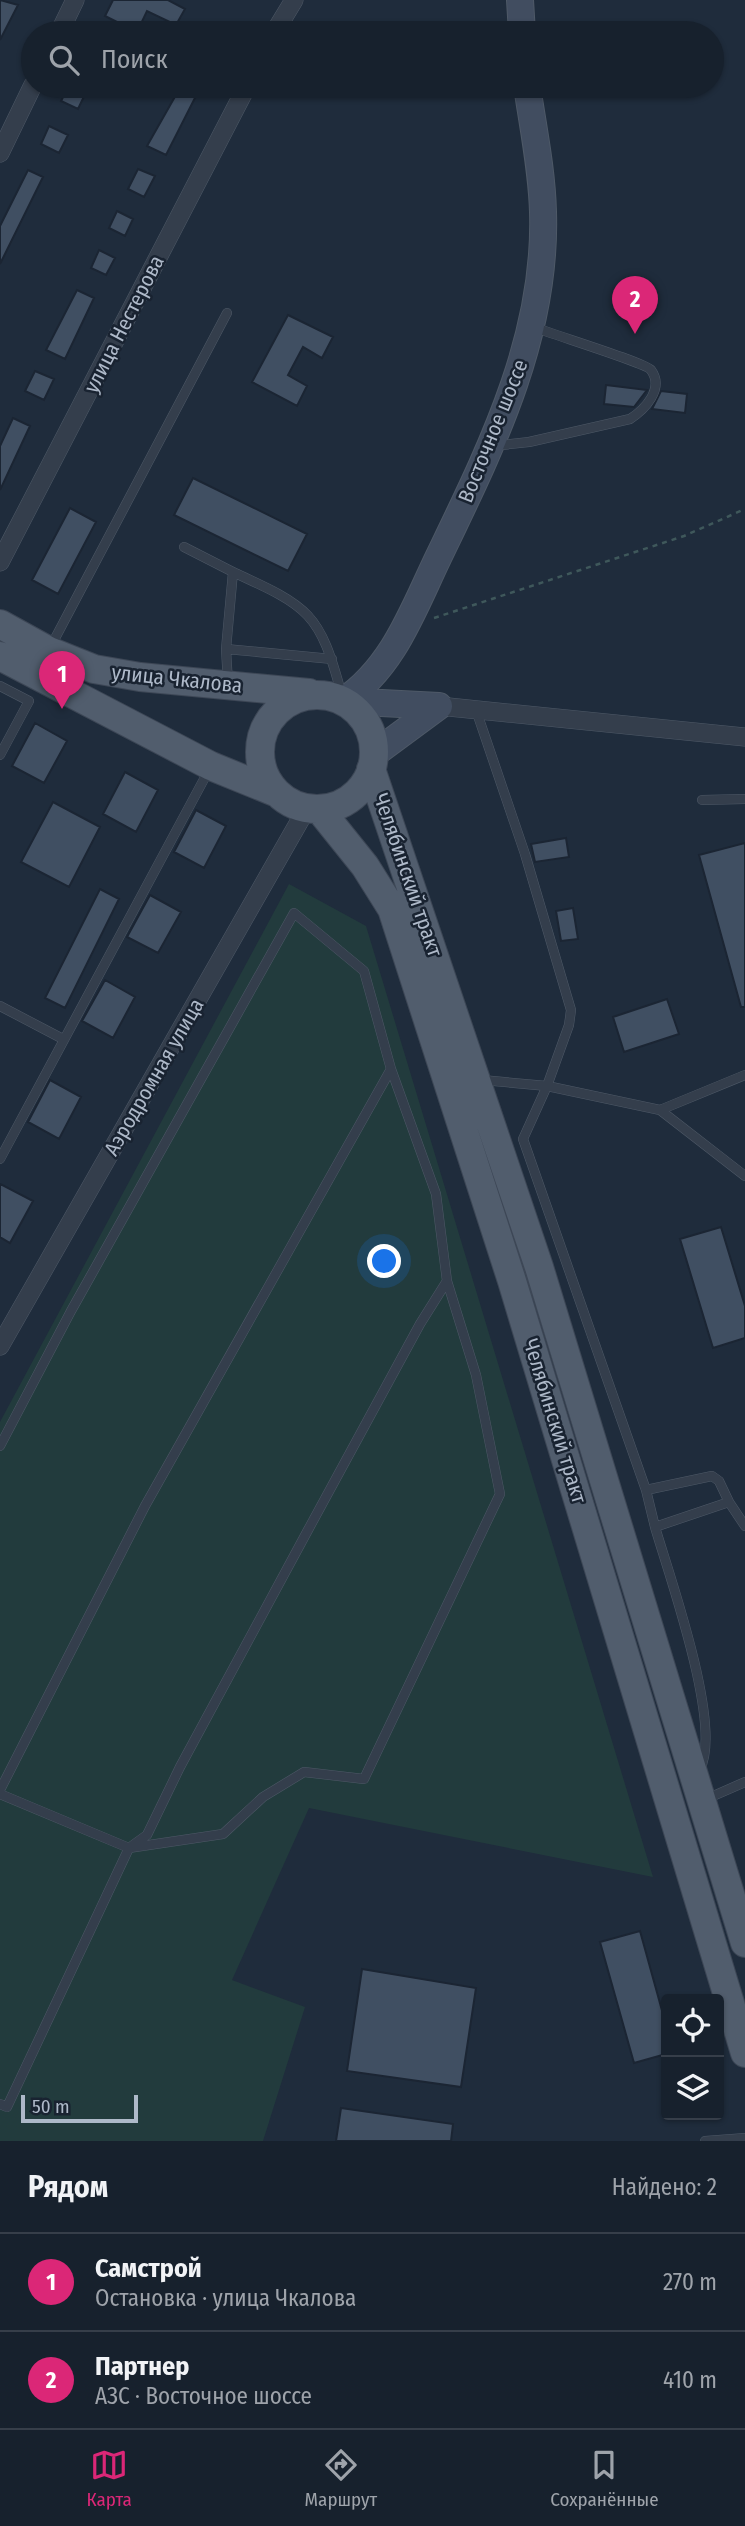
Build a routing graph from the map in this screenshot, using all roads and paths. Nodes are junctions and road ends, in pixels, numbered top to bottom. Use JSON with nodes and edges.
{"nodes":[{"id":1,"x":75,"y":0,"type":"edge"},
{"id":2,"x":294,"y":0,"type":"edge"},
{"id":3,"x":520,"y":0,"type":"edge"},
{"id":4,"x":65,"y":21,"type":"edge"},
{"id":5,"x":280,"y":21,"type":"edge"},
{"id":6,"x":522,"y":21,"type":"edge"},
{"id":7,"x":27,"y":98,"type":"edge"},
{"id":8,"x":241,"y":98,"type":"edge"},
{"id":9,"x":529,"y":98,"type":"edge"},
{"id":10,"x":0,"y":153,"type":"edge"},
{"id":11,"x":226,"y":313,"type":"dead end"},
{"id":12,"x":531,"y":326,"type":"junction"},
{"id":13,"x":491,"y":446,"type":"junction"},
{"id":14,"x":745,"y":509,"type":"edge"},
{"id":15,"x":184,"y":547,"type":"dead end"},
{"id":16,"x":0,"y":562,"type":"edge"},
{"id":17,"x":233,"y":572,"type":"junction"},
{"id":18,"x":411,"y":614,"type":"junction"},
{"id":19,"x":0,"y":624,"type":"edge"},
{"id":20,"x":226,"y":649,"type":"junction"},
{"id":21,"x":0,"y":656,"type":"edge"},
{"id":22,"x":332,"y":659,"type":"junction"},
{"id":23,"x":40,"y":676,"type":"junction"},
{"id":24,"x":228,"y":684,"type":"junction"},
{"id":25,"x":0,"y":686,"type":"edge"},
{"id":26,"x":333,"y":698,"type":"junction"},
{"id":27,"x":439,"y":706,"type":"junction"},
{"id":28,"x":477,"y":710,"type":"junction"},
{"id":29,"x":745,"y":737,"type":"edge"},
{"id":30,"x":0,"y":755,"type":"edge"},
{"id":31,"x":372,"y":761,"type":"junction"},
{"id":32,"x":211,"y":766,"type":"junction"},
{"id":33,"x":275,"y":792,"type":"junction"},
{"id":34,"x":745,"y":799,"type":"edge"},
{"id":35,"x":702,"y":800,"type":"dead end"},
{"id":36,"x":314,"y":809,"type":"junction"},
{"id":37,"x":0,"y":1006,"type":"edge"},
{"id":38,"x":63,"y":1040,"type":"junction"},
{"id":39,"x":391,"y":1069,"type":"junction"},
{"id":40,"x":745,"y":1075,"type":"edge"},
{"id":41,"x":477,"y":1079,"type":"junction"},
{"id":42,"x":547,"y":1086,"type":"junction"},
{"id":43,"x":660,"y":1110,"type":"junction"},
{"id":44,"x":523,"y":1139,"type":"junction"},
{"id":45,"x":0,"y":1159,"type":"edge"},
{"id":46,"x":512,"y":1161,"type":"junction"},
{"id":47,"x":745,"y":1176,"type":"edge"},
{"id":48,"x":447,"y":1280,"type":"junction"},
{"id":49,"x":0,"y":1346,"type":"edge"},
{"id":50,"x":0,"y":1446,"type":"edge"},
{"id":51,"x":646,"y":1490,"type":"junction"},
{"id":52,"x":729,"y":1502,"type":"junction"},
{"id":53,"x":745,"y":1526,"type":"edge"},
{"id":54,"x":655,"y":1527,"type":"junction"},
{"id":55,"x":745,"y":1782,"type":"edge"},
{"id":56,"x":699,"y":1788,"type":"junction"},
{"id":57,"x":0,"y":1792,"type":"edge"},
{"id":58,"x":129,"y":1848,"type":"junction"},
{"id":59,"x":745,"y":1943,"type":"edge"},
{"id":60,"x":745,"y":2053,"type":"edge"},
{"id":61,"x":0,"y":2104,"type":"edge"},
{"id":62,"x":745,"y":2138,"type":"edge"},
{"id":63,"x":705,"y":2141,"type":"edge"}],
"edges":[{"from":1,"to":4,"type":"street"},
{"from":2,"to":5,"type":"street"},
{"from":3,"to":6,"type":"street"},
{"from":7,"to":10,"type":"street"},
{"from":8,"to":16,"type":"street","name":"улица Нестерова"},
{"from":9,"to":12,"type":"street","name":"Восточное шоссе"},
{"from":11,"to":23,"type":"lane"},
{"from":12,"to":13,"type":"street","name":"Восточное шоссе"},
{"from":12,"to":13,"type":"lane"},
{"from":13,"to":18,"type":"street","name":"Восточное шоссе"},
{"from":14,"to":18,"type":"path"},
{"from":15,"to":17,"type":"lane"},
{"from":17,"to":20,"type":"lane"},
{"from":17,"to":22,"type":"lane"},
{"from":18,"to":26,"type":"street","name":"Восточное шоссе"},
{"from":19,"to":23,"type":"main road","name":"улица Чкалова"},
{"from":20,"to":22,"type":"lane"},
{"from":20,"to":24,"type":"lane"},
{"from":21,"to":23,"type":"main road","name":"улица Чкалова"},
{"from":22,"to":26,"type":"lane"},
{"from":23,"to":24,"type":"main road","name":"улица Чкалова"},
{"from":23,"to":25,"type":"lane"},
{"from":23,"to":30,"type":"lane"},
{"from":23,"to":32,"type":"main road","name":"улица Чкалова"},
{"from":24,"to":26,"type":"main road","name":"улица Чкалова"},
{"from":26,"to":27,"type":"street"},
{"from":26,"to":31,"type":"main road"},
{"from":26,"to":33,"type":"main road"},
{"from":27,"to":28,"type":"street"},
{"from":27,"to":31,"type":"street"},
{"from":28,"to":29,"type":"street"},
{"from":28,"to":42,"type":"lane"},
{"from":31,"to":36,"type":"main road"},
{"from":31,"to":41,"type":"main road","name":"Челябинский тракт"},
{"from":32,"to":33,"type":"main road","name":"улица Чкалова"},
{"from":32,"to":38,"type":"lane"},
{"from":33,"to":36,"type":"main road"},
{"from":34,"to":35,"type":"lane"},
{"from":36,"to":49,"type":"street","name":"Аэродромная улица"},
{"from":36,"to":60,"type":"main road","name":"Челябинский тракт"},
{"from":37,"to":38,"type":"lane"},
{"from":38,"to":45,"type":"lane"},
{"from":39,"to":48,"type":"lane"},
{"from":39,"to":50,"type":"lane"},
{"from":39,"to":57,"type":"lane"},
{"from":40,"to":43,"type":"lane"},
{"from":41,"to":42,"type":"lane"},
{"from":41,"to":46,"type":"main road","name":"Челябинский тракт"},
{"from":42,"to":43,"type":"lane"},
{"from":42,"to":44,"type":"lane"},
{"from":43,"to":47,"type":"lane"},
{"from":44,"to":46,"type":"lane"},
{"from":44,"to":51,"type":"lane"},
{"from":46,"to":56,"type":"main road","name":"Челябинский тракт"},
{"from":48,"to":58,"type":"lane"},
{"from":48,"to":58,"type":"lane"},
{"from":51,"to":52,"type":"lane"},
{"from":51,"to":54,"type":"lane"},
{"from":52,"to":53,"type":"lane"},
{"from":52,"to":54,"type":"lane"},
{"from":54,"to":56,"type":"lane"},
{"from":55,"to":56,"type":"lane"},
{"from":56,"to":59,"type":"main road","name":"Челябинский тракт"},
{"from":57,"to":58,"type":"lane"},
{"from":58,"to":61,"type":"lane"},
{"from":62,"to":63,"type":"lane"}]}
